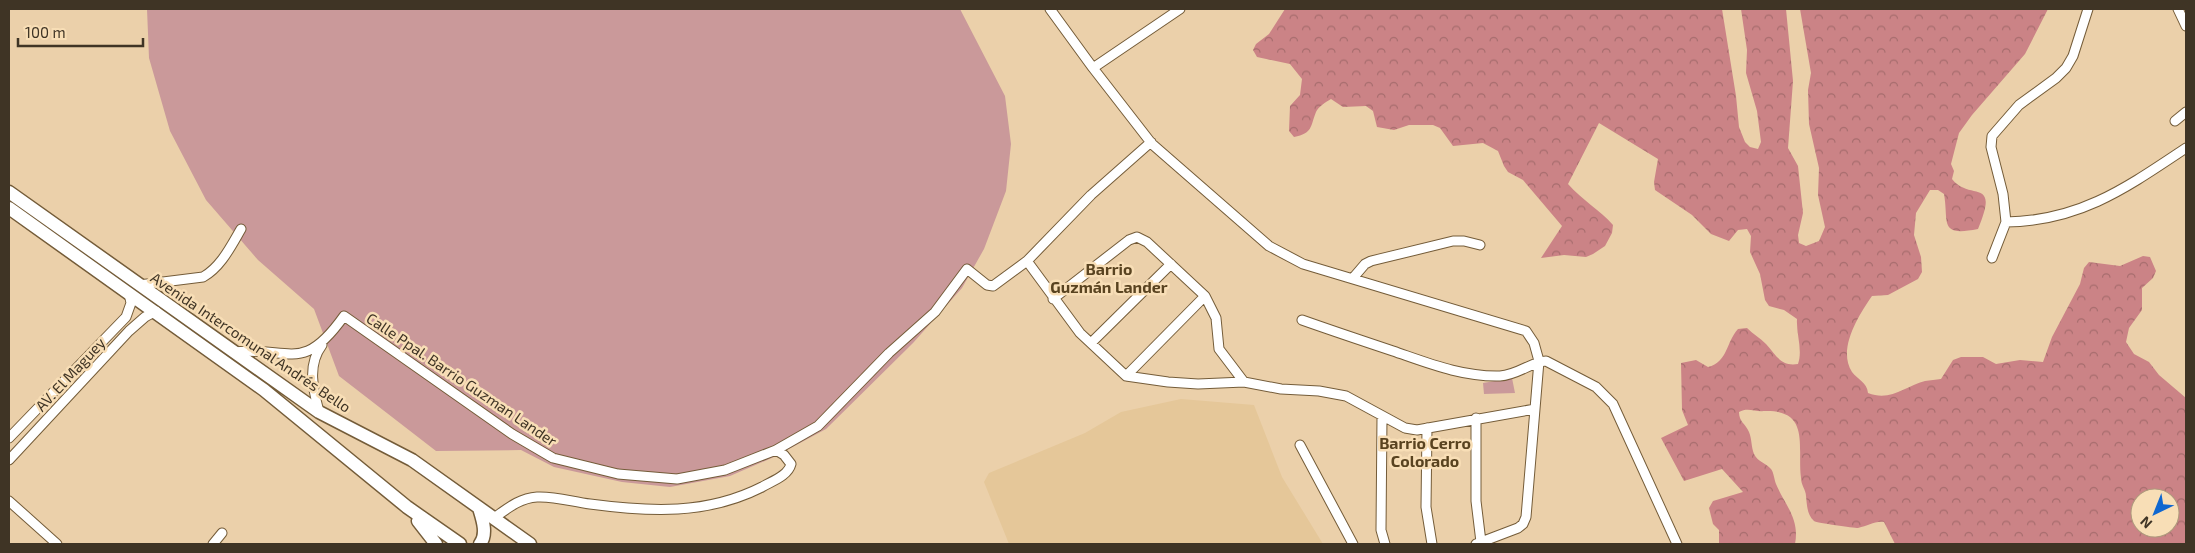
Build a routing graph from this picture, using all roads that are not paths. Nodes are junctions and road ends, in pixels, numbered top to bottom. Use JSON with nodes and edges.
{"nodes":[{"id":1,"x":1050,"y":9,"type":"edge"},
{"id":2,"x":1180,"y":9,"type":"edge"},
{"id":3,"x":2088,"y":9,"type":"edge"},
{"id":4,"x":2178,"y":9,"type":"edge"},
{"id":5,"x":2186,"y":26,"type":"edge"},
{"id":6,"x":1093,"y":68,"type":"junction"},
{"id":7,"x":2186,"y":112,"type":"edge"},
{"id":8,"x":2175,"y":121,"type":"dead end"},
{"id":9,"x":1150,"y":142,"type":"junction"},
{"id":10,"x":2186,"y":148,"type":"edge"},
{"id":11,"x":9,"y":192,"type":"edge"},
{"id":12,"x":9,"y":208,"type":"edge"},
{"id":13,"x":2006,"y":222,"type":"junction"},
{"id":14,"x":241,"y":229,"type":"dead end"},
{"id":15,"x":1480,"y":245,"type":"dead end"},
{"id":16,"x":1992,"y":258,"type":"dead end"},
{"id":17,"x":1027,"y":261,"type":"junction"},
{"id":18,"x":1170,"y":264,"type":"junction"},
{"id":19,"x":1353,"y":278,"type":"junction"},
{"id":20,"x":134,"y":289,"type":"junction"},
{"id":21,"x":1205,"y":296,"type":"junction"},
{"id":22,"x":1053,"y":299,"type":"junction"},
{"id":23,"x":156,"y":311,"type":"junction"},
{"id":24,"x":1302,"y":320,"type":"dead end"},
{"id":25,"x":1091,"y":343,"type":"junction"},
{"id":26,"x":322,"y":344,"type":"junction"},
{"id":27,"x":233,"y":352,"type":"junction"},
{"id":28,"x":1538,"y":361,"type":"junction"},
{"id":29,"x":1126,"y":376,"type":"junction"},
{"id":30,"x":1244,"y":382,"type":"junction"},
{"id":31,"x":1535,"y":409,"type":"junction"},
{"id":32,"x":319,"y":412,"type":"junction"},
{"id":33,"x":1382,"y":417,"type":"junction"},
{"id":34,"x":1476,"y":418,"type":"junction"},
{"id":35,"x":1427,"y":428,"type":"junction"},
{"id":36,"x":9,"y":438,"type":"edge"},
{"id":37,"x":1300,"y":446,"type":"dead end"},
{"id":38,"x":776,"y":450,"type":"junction"},
{"id":39,"x":9,"y":460,"type":"edge"},
{"id":40,"x":9,"y":501,"type":"edge"},
{"id":41,"x":407,"y":507,"type":"junction"},
{"id":42,"x":479,"y":508,"type":"junction"},
{"id":43,"x":494,"y":518,"type":"junction"},
{"id":44,"x":222,"y":534,"type":"dead end"},
{"id":45,"x":482,"y":543,"type":"edge"},
{"id":46,"x":1478,"y":543,"type":"edge"},
{"id":47,"x":57,"y":544,"type":"edge"},
{"id":48,"x":213,"y":544,"type":"edge"},
{"id":49,"x":436,"y":544,"type":"edge"},
{"id":50,"x":460,"y":544,"type":"edge"},
{"id":51,"x":530,"y":544,"type":"edge"},
{"id":52,"x":1353,"y":544,"type":"edge"},
{"id":53,"x":1386,"y":544,"type":"edge"},
{"id":54,"x":1432,"y":544,"type":"edge"},
{"id":55,"x":1677,"y":544,"type":"edge"}],
"edges":[{"from":1,"to":6,"type":"street"},
{"from":2,"to":6,"type":"street"},
{"from":3,"to":13,"type":"street"},
{"from":4,"to":5,"type":"street"},
{"from":6,"to":9,"type":"street"},
{"from":7,"to":8,"type":"street"},
{"from":9,"to":17,"type":"street"},
{"from":9,"to":19,"type":"street"},
{"from":10,"to":13,"type":"street"},
{"from":11,"to":20,"type":"main road","name":"Avenida Intercomunal Andrés Bello"},
{"from":12,"to":20,"type":"main road","name":"Avenida Intercomunal Andrés Bello"},
{"from":13,"to":16,"type":"street"},
{"from":14,"to":20,"type":"street"},
{"from":15,"to":19,"type":"street"},
{"from":17,"to":22,"type":"street"},
{"from":17,"to":38,"type":"street","name":"Calle Ppal. Barrio Guzman Lander"},
{"from":18,"to":21,"type":"street"},
{"from":18,"to":22,"type":"street"},
{"from":18,"to":25,"type":"street"},
{"from":19,"to":28,"type":"street"},
{"from":20,"to":23,"type":"main road","name":"Avenida Intercomunal Andrés Bello"},
{"from":20,"to":27,"type":"main road","name":"Avenida Intercomunal Andrés Bello"},
{"from":20,"to":36,"type":"street","name":"AV. El Maguey"},
{"from":21,"to":29,"type":"street"},
{"from":21,"to":30,"type":"street"},
{"from":22,"to":25,"type":"street"},
{"from":23,"to":39,"type":"street","name":"AV. El Maguey"},
{"from":23,"to":41,"type":"main road","name":"Avenida Intercomunal Andrés Bello"},
{"from":24,"to":28,"type":"street"},
{"from":25,"to":29,"type":"street"},
{"from":26,"to":27,"type":"street","name":"Calle Ppal. Barrio Guzman Lander"},
{"from":26,"to":32,"type":"street"},
{"from":26,"to":38,"type":"street","name":"Calle Ppal. Barrio Guzman Lander"},
{"from":27,"to":32,"type":"main road","name":"Avenida Intercomunal Andrés Bello"},
{"from":28,"to":31,"type":"street"},
{"from":28,"to":55,"type":"street"},
{"from":29,"to":30,"type":"street"},
{"from":30,"to":33,"type":"street"},
{"from":31,"to":34,"type":"street"},
{"from":31,"to":46,"type":"street"},
{"from":32,"to":42,"type":"main road","name":"Avenida Intercomunal Andrés Bello"},
{"from":33,"to":35,"type":"street"},
{"from":33,"to":53,"type":"street"},
{"from":34,"to":35,"type":"street"},
{"from":34,"to":46,"type":"street"},
{"from":35,"to":54,"type":"street"},
{"from":37,"to":52,"type":"street"},
{"from":38,"to":43,"type":"street"},
{"from":40,"to":47,"type":"street"},
{"from":41,"to":49,"type":"main road"},
{"from":41,"to":50,"type":"main road","name":"Avenida Intercomunal Andrés Bello"},
{"from":42,"to":43,"type":"main road","name":"Avenida Intercomunal Andrés Bello"},
{"from":42,"to":45,"type":"main road"},
{"from":43,"to":51,"type":"main road","name":"Avenida Intercomunal Andrés Bello"},
{"from":44,"to":48,"type":"street"}]}
